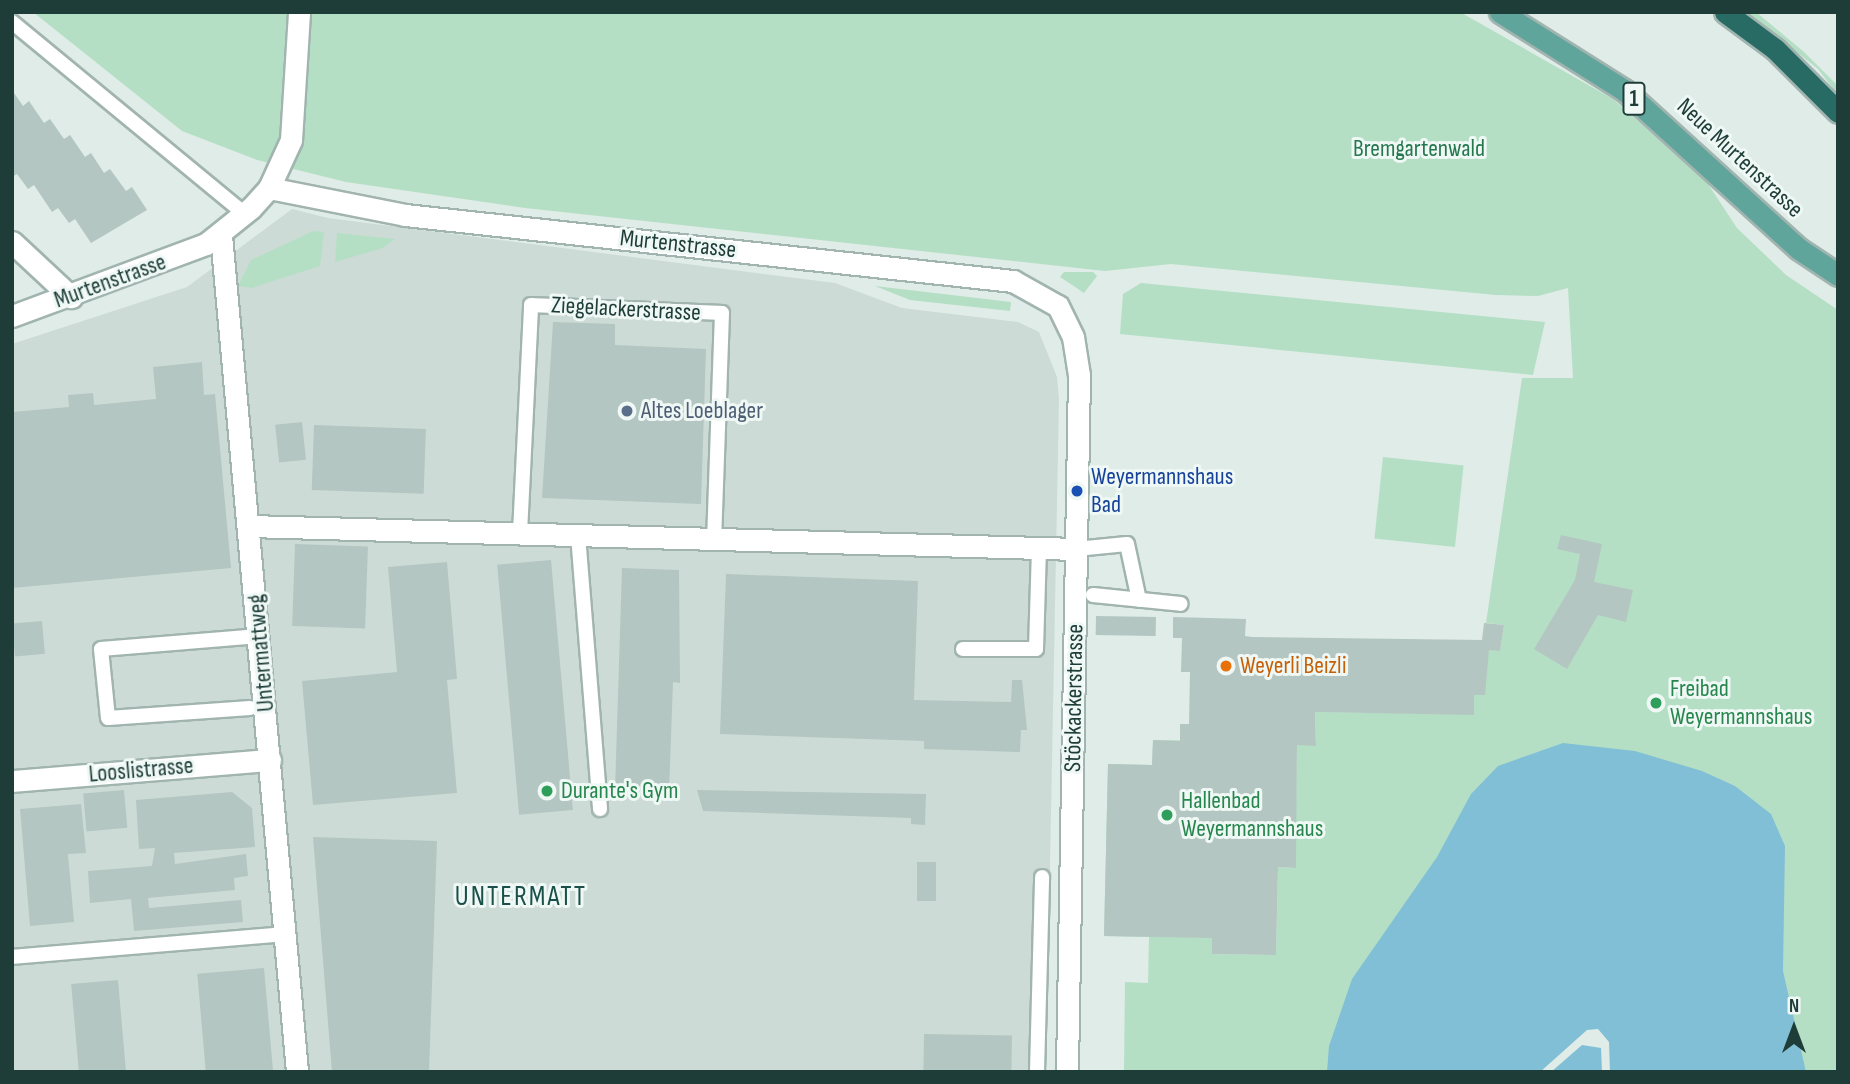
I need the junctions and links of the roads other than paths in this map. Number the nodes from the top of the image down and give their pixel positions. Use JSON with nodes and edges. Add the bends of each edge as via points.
{"nodes":[{"id":1,"x":299,"y":12,"type":"edge"},
{"id":2,"x":1500,"y":12,"type":"edge"},
{"id":3,"x":1725,"y":12,"type":"edge"},
{"id":4,"x":12,"y":22,"type":"edge"},
{"id":5,"x":1838,"y":112,"type":"edge"},
{"id":6,"x":269,"y":188,"type":"junction"},
{"id":7,"x":245,"y":214,"type":"junction"},
{"id":8,"x":221,"y":235,"type":"junction"},
{"id":9,"x":12,"y":242,"type":"edge"},
{"id":10,"x":1838,"y":275,"type":"edge"},
{"id":11,"x":71,"y":297,"type":"junction"},
{"id":12,"x":12,"y":316,"type":"edge"},
{"id":13,"x":1069,"y":326,"type":"joint"},
{"id":14,"x":249,"y":526,"type":"junction"},
{"id":15,"x":520,"y":533,"type":"junction"},
{"id":16,"x":578,"y":536,"type":"junction"},
{"id":17,"x":714,"y":540,"type":"junction"},
{"id":18,"x":1039,"y":548,"type":"junction"},
{"id":19,"x":1076,"y":549,"type":"junction"},
{"id":20,"x":1093,"y":596,"type":"dead end"},
{"id":21,"x":1139,"y":600,"type":"junction"},
{"id":22,"x":1181,"y":604,"type":"dead end"},
{"id":23,"x":259,"y":636,"type":"junction"},
{"id":24,"x":963,"y":649,"type":"dead end"},
{"id":25,"x":250,"y":708,"type":"dead end"},
{"id":26,"x":270,"y":760,"type":"junction"},
{"id":27,"x":12,"y":781,"type":"edge"},
{"id":28,"x":600,"y":809,"type":"dead end"},
{"id":29,"x":1070,"y":883,"type":"junction"},
{"id":30,"x":285,"y":934,"type":"junction"},
{"id":31,"x":12,"y":957,"type":"edge"},
{"id":32,"x":297,"y":1072,"type":"edge"},
{"id":33,"x":1037,"y":1072,"type":"edge"},
{"id":34,"x":1067,"y":1072,"type":"edge"}],
"edges":[{"from":1,"to":6,"type":"street","name":"Murtenstrasse","via":[[292,140]]},
{"from":2,"to":10,"type":"main road","name":"Neue Murtenstrasse","number":"1","via":[[1624,90],[1799,249]]},
{"from":3,"to":5,"type":"highway","via":[[1775,49]]},
{"from":4,"to":7,"type":"lane"},
{"from":6,"to":7,"type":"street","name":"Murtenstrasse"},
{"from":6,"to":13,"type":"street","name":"Murtenstrasse","via":[[405,215],[1013,281],[1051,298]]},
{"from":7,"to":8,"type":"street","name":"Murtenstrasse"},
{"from":8,"to":11,"type":"street","name":"Murtenstrasse"},
{"from":8,"to":14,"type":"street","name":"Untermattweg"},
{"from":9,"to":11,"type":"street"},
{"from":11,"to":12,"type":"street","name":"Murtenstrasse"},
{"from":13,"to":19,"type":"street","name":"Stöckackerstrasse","via":[[1079,375]]},
{"from":14,"to":15,"type":"street"},
{"from":14,"to":23,"type":"street","name":"Untermattweg"},
{"from":15,"to":16,"type":"street"},
{"from":15,"to":17,"type":"lane","name":"Ziegelackerstrasse","via":[[531,304],[722,313]]},
{"from":16,"to":17,"type":"street"},
{"from":16,"to":28,"type":"lane"},
{"from":17,"to":18,"type":"street"},
{"from":18,"to":19,"type":"street"},
{"from":18,"to":24,"type":"lane","via":[[1036,649]]},
{"from":19,"to":21,"type":"lane","via":[[1127,544]]},
{"from":19,"to":29,"type":"street","name":"Stöckackerstrasse"},
{"from":20,"to":21,"type":"lane"},
{"from":21,"to":22,"type":"lane"},
{"from":23,"to":25,"type":"lane","via":[[101,649],[107,718]]},
{"from":23,"to":26,"type":"street","name":"Untermattweg"},
{"from":26,"to":27,"type":"street","name":"Looslistrasse"},
{"from":26,"to":30,"type":"street","name":"Untermattweg"},
{"from":29,"to":33,"type":"lane","via":[[1042,880]]},
{"from":29,"to":34,"type":"street","name":"Stöckackerstrasse"},
{"from":30,"to":31,"type":"lane"},
{"from":30,"to":32,"type":"street","name":"Untermattweg"}]}
